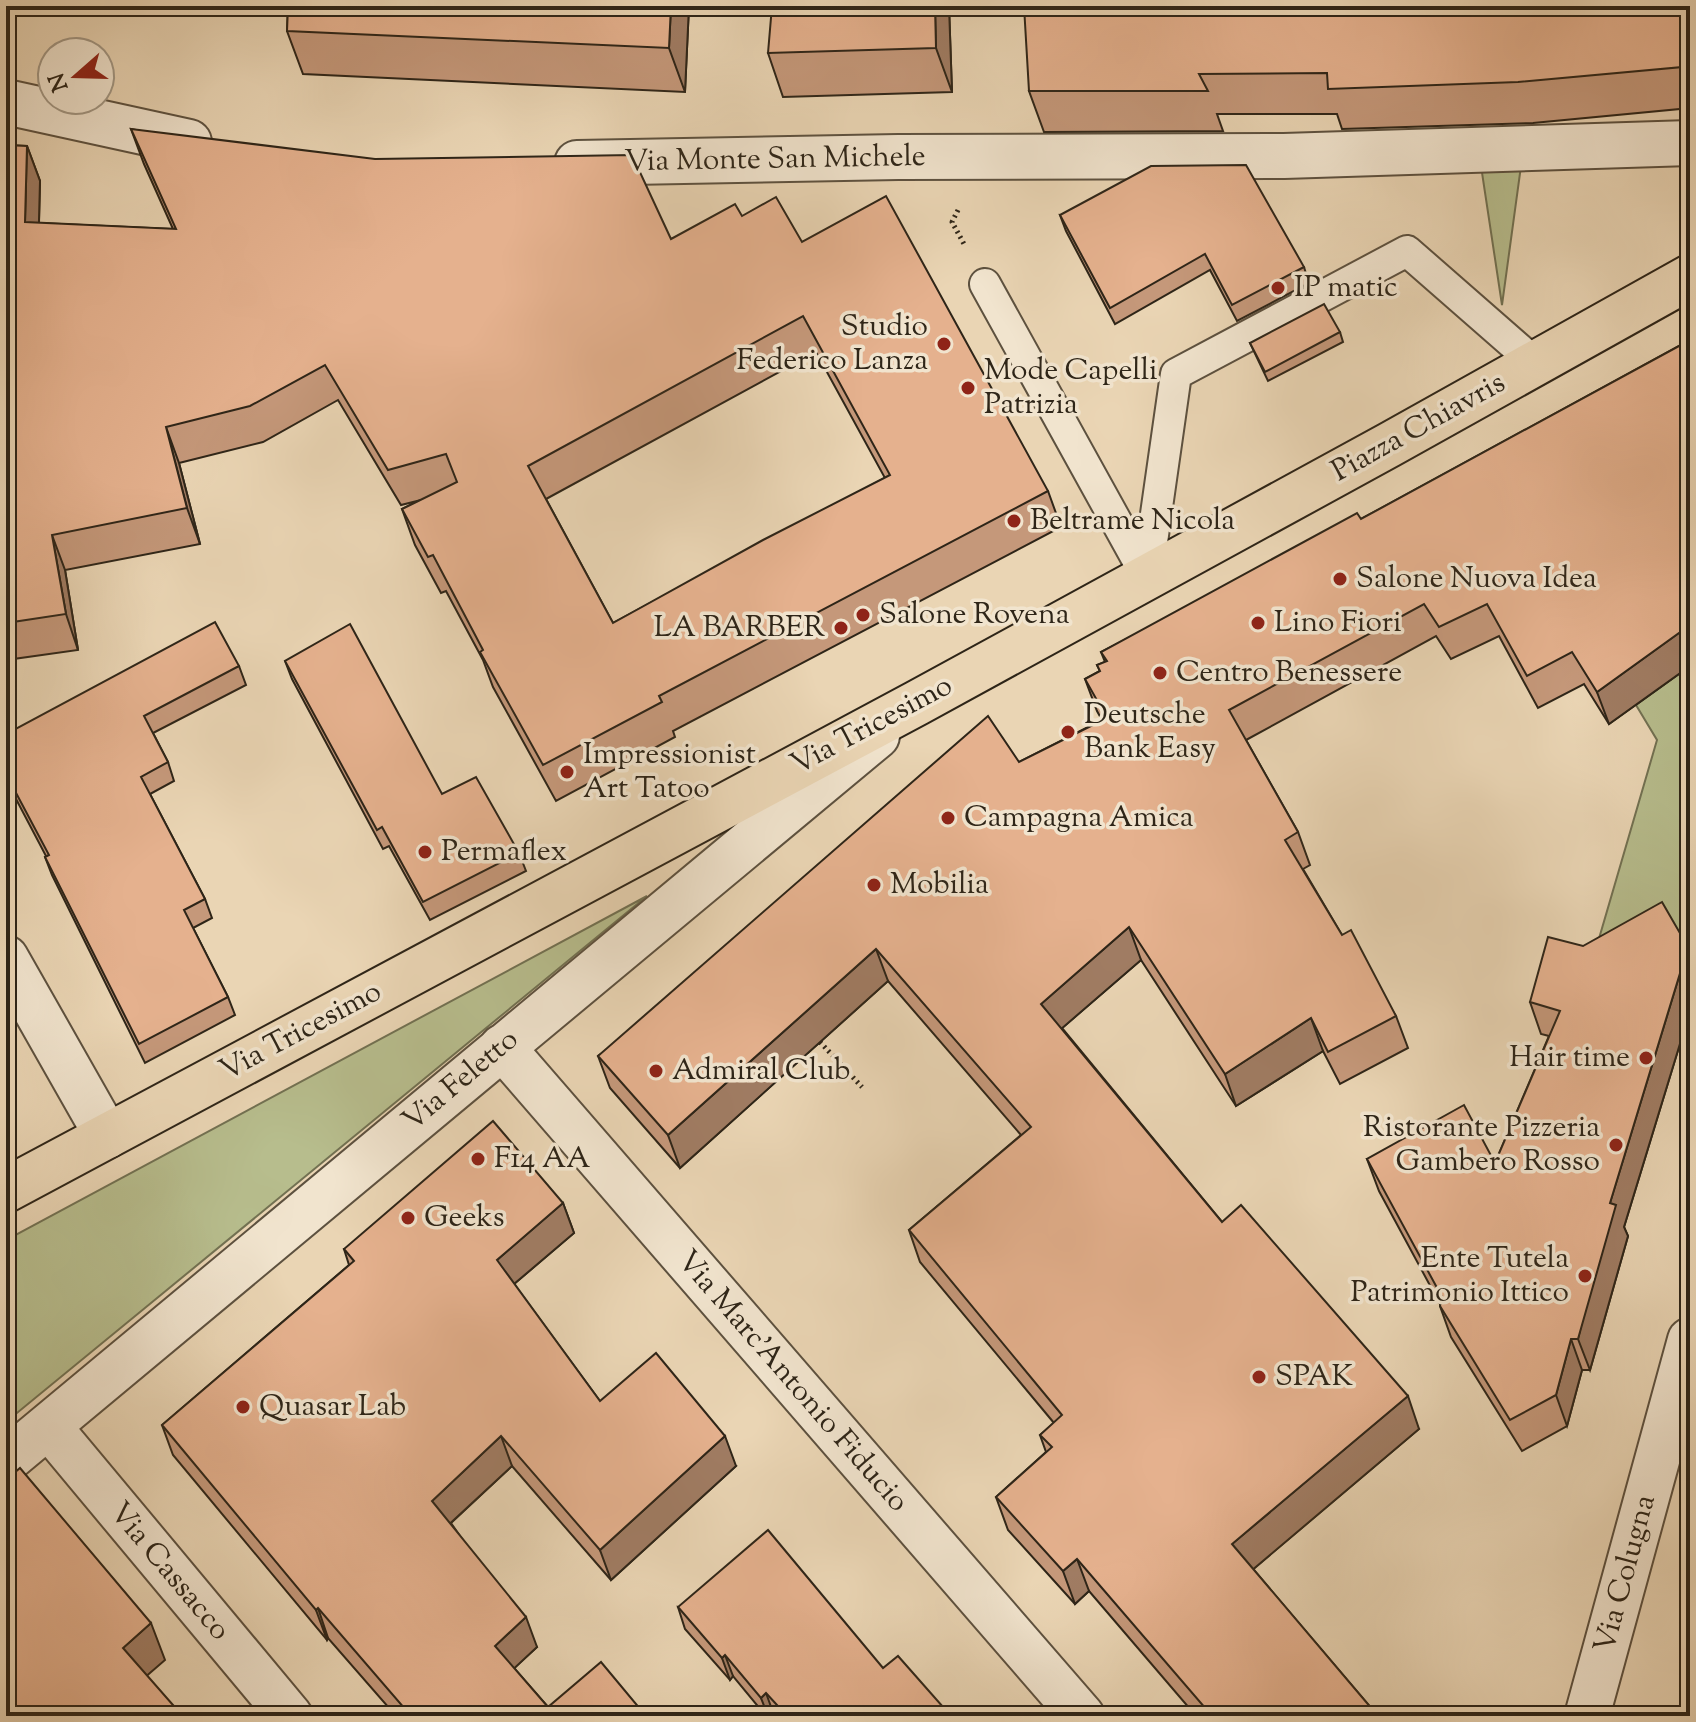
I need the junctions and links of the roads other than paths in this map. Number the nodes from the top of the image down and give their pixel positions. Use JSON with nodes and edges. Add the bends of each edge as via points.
{"nodes":[{"id":1,"x":6,"y":102,"type":"edge"},
{"id":2,"x":1690,"y":143,"type":"edge"},
{"id":3,"x":227,"y":149,"type":"edge"},
{"id":4,"x":539,"y":164,"type":"edge"},
{"id":5,"x":1690,"y":277,"type":"edge"},
{"id":6,"x":985,"y":284,"type":"dead end"},
{"id":7,"x":1535,"y":363,"type":"junction"},
{"id":8,"x":1147,"y":577,"type":"junction"},
{"id":9,"x":917,"y":703,"type":"junction"},
{"id":10,"x":6,"y":958,"type":"edge"},
{"id":11,"x":502,"y":1047,"type":"junction"},
{"id":12,"x":107,"y":1136,"type":"junction"},
{"id":13,"x":6,"y":1190,"type":"edge"},
{"id":14,"x":1690,"y":1340,"type":"edge"},
{"id":15,"x":49,"y":1427,"type":"junction"},
{"id":16,"x":6,"y":1461,"type":"edge"},
{"id":17,"x":290,"y":1716,"type":"edge"},
{"id":18,"x":1082,"y":1716,"type":"edge"},
{"id":19,"x":1587,"y":1716,"type":"edge"}],
"edges":[{"from":1,"to":3,"type":"street"},
{"from":2,"to":4,"type":"street","name":"Via Monte San Michele","via":[[1284,156]]},
{"from":5,"to":7,"type":"main road","name":"Piazza Chiavris"},
{"from":6,"to":8,"type":"lane"},
{"from":7,"to":8,"type":"main road","name":"Piazza Chiavris"},
{"from":7,"to":8,"type":"lane","via":[[1407,251],[1176,374]]},
{"from":8,"to":9,"type":"main road","name":"Via Tricesimo"},
{"from":9,"to":11,"type":"street","name":"Via Feletto"},
{"from":9,"to":12,"type":"main road","name":"Via Tricesimo"},
{"from":10,"to":12,"type":"street"},
{"from":11,"to":15,"type":"street","name":"Via Feletto"},
{"from":11,"to":18,"type":"street","name":"Via Marc'Antonio Fiducio"},
{"from":12,"to":13,"type":"main road","name":"Via Tricesimo"},
{"from":14,"to":19,"type":"street","name":"Via Colugna"},
{"from":15,"to":16,"type":"street","name":"Via Feletto"},
{"from":15,"to":17,"type":"street","name":"Via Cassacco"}]}
